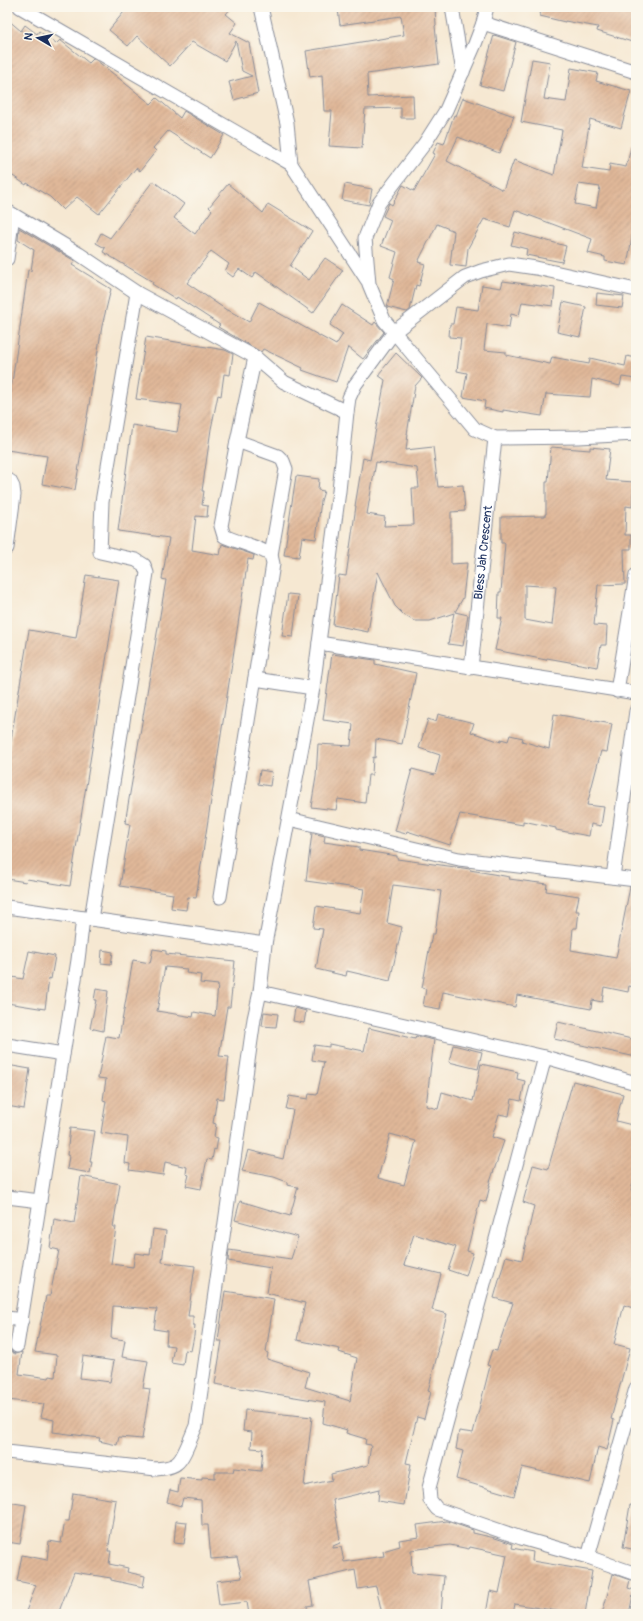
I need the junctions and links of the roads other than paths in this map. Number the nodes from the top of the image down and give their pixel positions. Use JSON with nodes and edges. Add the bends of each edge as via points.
{"nodes":[{"id":1,"x":20,"y":7,"type":"edge"},
{"id":2,"x":260,"y":7,"type":"edge"},
{"id":3,"x":452,"y":7,"type":"edge"},
{"id":4,"x":487,"y":7,"type":"edge"},
{"id":5,"x":483,"y":23,"type":"junction"},
{"id":6,"x":463,"y":72,"type":"junction"},
{"id":7,"x":636,"y":72,"type":"edge"},
{"id":8,"x":291,"y":164,"type":"junction"},
{"id":9,"x":10,"y":213,"type":"edge"},
{"id":10,"x":7,"y":259,"type":"edge"},
{"id":11,"x":369,"y":284,"type":"junction"},
{"id":12,"x":636,"y":290,"type":"edge"},
{"id":13,"x":137,"y":293,"type":"junction"},
{"id":14,"x":394,"y":332,"type":"junction"},
{"id":15,"x":255,"y":358,"type":"junction"},
{"id":16,"x":347,"y":412,"type":"junction"},
{"id":17,"x":636,"y":434,"type":"edge"},
{"id":18,"x":496,"y":438,"type":"junction"},
{"id":19,"x":237,"y":440,"type":"junction"},
{"id":20,"x":7,"y":480,"type":"edge"},
{"id":21,"x":7,"y":548,"type":"edge"},
{"id":22,"x":271,"y":555,"type":"junction"},
{"id":23,"x":636,"y":575,"type":"edge"},
{"id":24,"x":319,"y":644,"type":"junction"},
{"id":25,"x":470,"y":668,"type":"junction"},
{"id":26,"x":255,"y":679,"type":"junction"},
{"id":27,"x":313,"y":688,"type":"junction"},
{"id":28,"x":617,"y":691,"type":"junction"},
{"id":29,"x":636,"y":693,"type":"edge"},
{"id":30,"x":636,"y":711,"type":"edge"},
{"id":31,"x":289,"y":819,"type":"junction"},
{"id":32,"x":613,"y":877,"type":"junction"},
{"id":33,"x":636,"y":880,"type":"edge"},
{"id":34,"x":220,"y":897,"type":"dead end"},
{"id":35,"x":7,"y":907,"type":"edge"},
{"id":36,"x":87,"y":919,"type":"junction"},
{"id":37,"x":265,"y":944,"type":"junction"},
{"id":38,"x":260,"y":992,"type":"junction"},
{"id":39,"x":7,"y":1045,"type":"edge"},
{"id":40,"x":63,"y":1054,"type":"junction"},
{"id":41,"x":544,"y":1057,"type":"junction"},
{"id":42,"x":636,"y":1083,"type":"edge"},
{"id":43,"x":7,"y":1197,"type":"edge"},
{"id":44,"x":40,"y":1201,"type":"junction"},
{"id":45,"x":7,"y":1318,"type":"edge"},
{"id":46,"x":22,"y":1320,"type":"junction"},
{"id":47,"x":17,"y":1346,"type":"dead end"},
{"id":48,"x":635,"y":1393,"type":"edge"},
{"id":49,"x":7,"y":1452,"type":"edge"},
{"id":50,"x":588,"y":1556,"type":"junction"},
{"id":51,"x":636,"y":1574,"type":"edge"}],
"edges":[{"from":1,"to":8,"type":"street"},
{"from":2,"to":8,"type":"street","via":[[287,123]]},
{"from":3,"to":6,"type":"street"},
{"from":4,"to":5,"type":"street"},
{"from":5,"to":6,"type":"street"},
{"from":5,"to":7,"type":"street"},
{"from":6,"to":11,"type":"street","via":[[446,110],[425,143],[379,203],[365,238]]},
{"from":8,"to":11,"type":"street"},
{"from":9,"to":10,"type":"street"},
{"from":9,"to":13,"type":"street","via":[[79,254]]},
{"from":11,"to":14,"type":"street","via":[[384,320]]},
{"from":12,"to":14,"type":"street","via":[[509,264],[464,277]]},
{"from":13,"to":15,"type":"street"},
{"from":13,"to":36,"type":"street","via":[[102,502],[100,552],[136,560],[144,564],[147,573]]},
{"from":14,"to":16,"type":"street","via":[[355,385],[349,398]]},
{"from":14,"to":18,"type":"street","via":[[475,429]]},
{"from":15,"to":16,"type":"street","via":[[284,382]]},
{"from":15,"to":19,"type":"street"},
{"from":16,"to":24,"type":"street"},
{"from":17,"to":18,"type":"street"},
{"from":18,"to":25,"type":"street","name":"Bless Jah Crescent"},
{"from":19,"to":22,"type":"street","via":[[278,456],[286,469]]},
{"from":19,"to":22,"type":"street","via":[[221,526],[224,536],[262,549]]},
{"from":20,"to":21,"type":"street","via":[[13,487],[14,495]]},
{"from":22,"to":26,"type":"street","via":[[273,564]]},
{"from":23,"to":28,"type":"street"},
{"from":24,"to":25,"type":"street"},
{"from":24,"to":27,"type":"street"},
{"from":25,"to":28,"type":"street"},
{"from":26,"to":27,"type":"street"},
{"from":26,"to":34,"type":"street"},
{"from":27,"to":31,"type":"street"},
{"from":28,"to":29,"type":"street"},
{"from":30,"to":32,"type":"street"},
{"from":31,"to":32,"type":"street","via":[[459,859]]},
{"from":31,"to":37,"type":"street"},
{"from":32,"to":33,"type":"street"},
{"from":35,"to":36,"type":"street"},
{"from":36,"to":37,"type":"street"},
{"from":36,"to":40,"type":"street"},
{"from":37,"to":38,"type":"street"},
{"from":38,"to":41,"type":"street"},
{"from":38,"to":49,"type":"street","via":[[254,1018],[196,1426],[184,1453],[178,1463],[156,1469]]},
{"from":39,"to":40,"type":"street"},
{"from":40,"to":44,"type":"street"},
{"from":41,"to":42,"type":"street"},
{"from":41,"to":50,"type":"street","via":[[429,1488],[430,1500],[437,1509],[456,1516],[521,1538]]},
{"from":43,"to":44,"type":"street"},
{"from":44,"to":46,"type":"street"},
{"from":45,"to":46,"type":"street"},
{"from":46,"to":47,"type":"street"},
{"from":48,"to":50,"type":"street"},
{"from":50,"to":51,"type":"street"}]}
